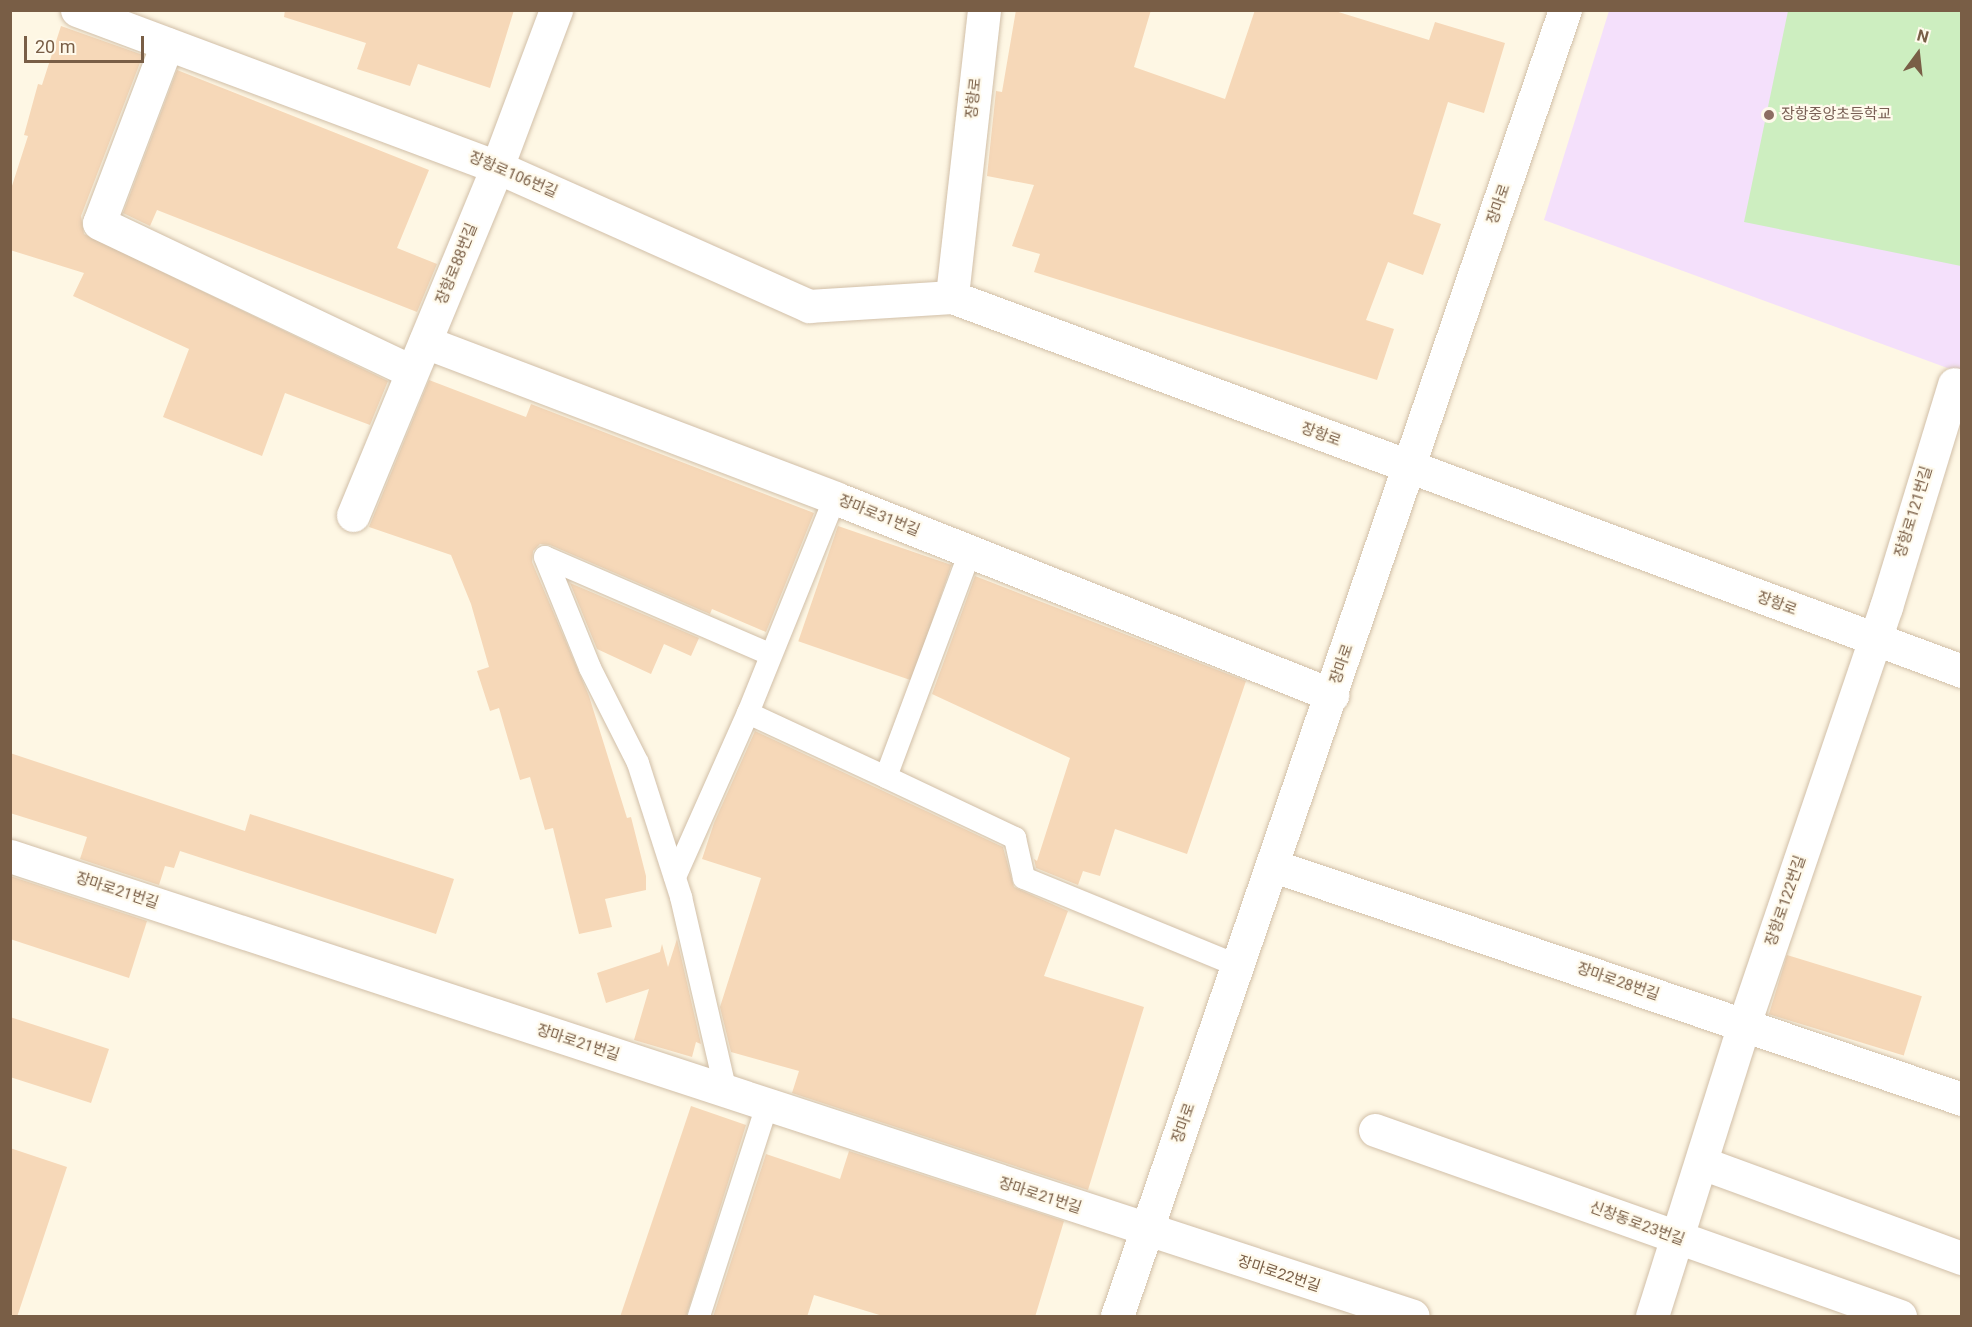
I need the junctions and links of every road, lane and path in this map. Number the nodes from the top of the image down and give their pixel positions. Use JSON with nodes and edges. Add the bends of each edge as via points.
{"nodes":[{"id":1,"x":77,"y":10,"type":"edge"},
{"id":2,"x":555,"y":10,"type":"edge"},
{"id":3,"x":984,"y":10,"type":"edge"},
{"id":4,"x":1565,"y":10,"type":"edge"},
{"id":5,"x":167,"y":45,"type":"junction"},
{"id":6,"x":497,"y":167,"type":"junction"},
{"id":7,"x":952,"y":297,"type":"junction"},
{"id":8,"x":425,"y":342,"type":"junction"},
{"id":9,"x":411,"y":371,"type":"junction"},
{"id":10,"x":1954,"y":384,"type":"dead end"},
{"id":11,"x":1409,"y":467,"type":"junction"},
{"id":12,"x":835,"y":498,"type":"junction"},
{"id":13,"x":353,"y":515,"type":"dead end"},
{"id":14,"x":970,"y":552,"type":"junction"},
{"id":15,"x":1874,"y":640,"type":"junction"},
{"id":16,"x":771,"y":655,"type":"junction"},
{"id":17,"x":1962,"y":671,"type":"edge"},
{"id":18,"x":1332,"y":695,"type":"junction"},
{"id":19,"x":748,"y":713,"type":"junction"},
{"id":20,"x":886,"y":777,"type":"junction"},
{"id":21,"x":10,"y":856,"type":"edge"},
{"id":22,"x":1274,"y":866,"type":"junction"},
{"id":23,"x":675,"y":877,"type":"junction"},
{"id":24,"x":1239,"y":966,"type":"junction"},
{"id":25,"x":1744,"y":1024,"type":"junction"},
{"id":26,"x":726,"y":1092,"type":"junction"},
{"id":27,"x":1962,"y":1099,"type":"edge"},
{"id":28,"x":767,"y":1106,"type":"junction"},
{"id":29,"x":1375,"y":1130,"type":"dead end"},
{"id":30,"x":1702,"y":1163,"type":"junction"},
{"id":31,"x":1146,"y":1231,"type":"junction"},
{"id":32,"x":1679,"y":1239,"type":"junction"},
{"id":33,"x":1962,"y":1258,"type":"edge"},
{"id":34,"x":699,"y":1317,"type":"edge"},
{"id":35,"x":1117,"y":1317,"type":"edge"},
{"id":36,"x":1413,"y":1317,"type":"edge"},
{"id":37,"x":1652,"y":1317,"type":"edge"},
{"id":38,"x":1900,"y":1317,"type":"edge"}],
"edges":[{"from":1,"to":5,"type":"street","name":"장항로106번길"},
{"from":2,"to":6,"type":"street","name":"장항로88번길"},
{"from":3,"to":7,"type":"street","name":"장항로"},
{"from":4,"to":11,"type":"street","name":"장마로"},
{"from":5,"to":6,"type":"street","name":"장항로106번길"},
{"from":5,"to":9,"type":"street","via":[[99,223]]},
{"from":6,"to":7,"type":"street","name":"장항로106번길","via":[[808,306]]},
{"from":6,"to":8,"type":"street","name":"장항로88번길"},
{"from":7,"to":11,"type":"street","name":"장항로"},
{"from":8,"to":9,"type":"street","name":"장항로88번길"},
{"from":8,"to":12,"type":"street","name":"장마로31번길"},
{"from":9,"to":13,"type":"street","name":"장항로88번길"},
{"from":10,"to":15,"type":"street","name":"장항로121번길"},
{"from":11,"to":15,"type":"street","name":"장항로"},
{"from":11,"to":18,"type":"street","name":"장마로"},
{"from":12,"to":14,"type":"street","name":"장마로31번길"},
{"from":12,"to":16,"type":"lane"},
{"from":14,"to":18,"type":"street","name":"장마로31번길"},
{"from":14,"to":20,"type":"lane"},
{"from":15,"to":17,"type":"street","name":"장항로"},
{"from":15,"to":25,"type":"street","name":"장항로122번길"},
{"from":16,"to":19,"type":"lane"},
{"from":16,"to":23,"type":"lane","via":[[545,557],[590,668],[638,763]]},
{"from":18,"to":22,"type":"street","name":"장마로"},
{"from":19,"to":20,"type":"lane"},
{"from":19,"to":23,"type":"lane"},
{"from":20,"to":24,"type":"lane","via":[[1014,838],[1024,878]]},
{"from":21,"to":26,"type":"street","name":"장마로21번길"},
{"from":22,"to":24,"type":"street","name":"장마로"},
{"from":22,"to":25,"type":"street","name":"장마로28번길"},
{"from":23,"to":26,"type":"lane"},
{"from":24,"to":31,"type":"street","name":"장마로"},
{"from":25,"to":27,"type":"street","name":"장마로28번길"},
{"from":25,"to":30,"type":"street","name":"장항로122번길"},
{"from":26,"to":28,"type":"street","name":"장마로21번길"},
{"from":28,"to":31,"type":"street","name":"장마로21번길"},
{"from":28,"to":34,"type":"lane"},
{"from":29,"to":32,"type":"street","name":"신창동로23번길"},
{"from":30,"to":32,"type":"street","name":"장항로122번길"},
{"from":30,"to":33,"type":"street"},
{"from":31,"to":35,"type":"street","name":"장마로"},
{"from":31,"to":36,"type":"street","name":"장마로22번길"},
{"from":32,"to":37,"type":"street","name":"장항로122번길"},
{"from":32,"to":38,"type":"street","name":"신창동로23번길"}]}
